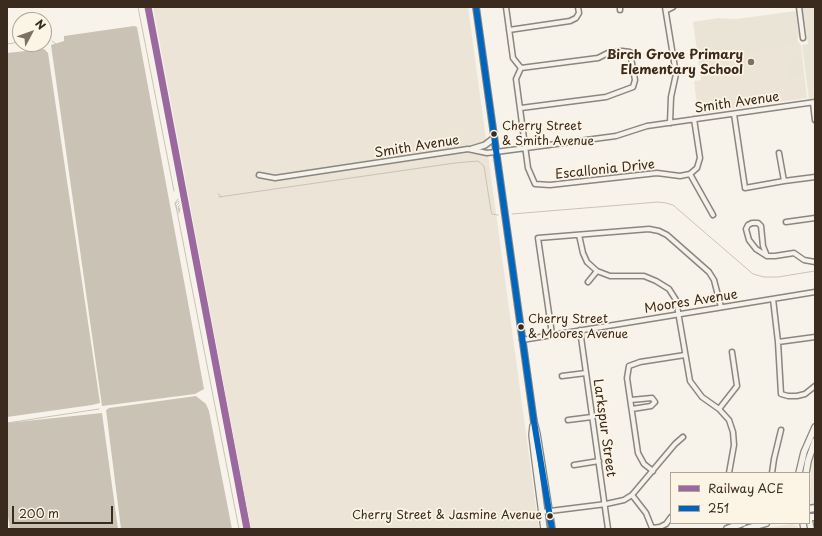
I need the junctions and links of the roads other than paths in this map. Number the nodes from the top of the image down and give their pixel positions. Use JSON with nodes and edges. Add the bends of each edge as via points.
{"nodes":[{"id":1,"x":476,"y":7,"type":"edge"},
{"id":2,"x":506,"y":7,"type":"edge"},
{"id":3,"x":578,"y":7,"type":"edge"},
{"id":4,"x":673,"y":7,"type":"edge"},
{"id":5,"x":799,"y":7,"type":"edge"},
{"id":6,"x":666,"y":9,"type":"edge"},
{"id":7,"x":510,"y":30,"type":"junction"},
{"id":8,"x":803,"y":38,"type":"dead end"},
{"id":9,"x":522,"y":68,"type":"junction"},
{"id":10,"x":814,"y":102,"type":"edge"},
{"id":11,"x":521,"y":108,"type":"junction"},
{"id":12,"x":734,"y":114,"type":"junction"},
{"id":13,"x":694,"y":119,"type":"junction"},
{"id":14,"x":815,"y":120,"type":"edge"},
{"id":15,"x":670,"y":122,"type":"junction"},
{"id":16,"x":494,"y":138,"type":"junction"},
{"id":17,"x":526,"y":148,"type":"junction"},
{"id":18,"x":472,"y":149,"type":"junction"},
{"id":19,"x":496,"y":152,"type":"junction"},
{"id":20,"x":779,"y":153,"type":"dead end"},
{"id":21,"x":690,"y":174,"type":"junction"},
{"id":22,"x":259,"y":175,"type":"dead end"},
{"id":23,"x":815,"y":177,"type":"edge"},
{"id":24,"x":784,"y":181,"type":"junction"},
{"id":25,"x":713,"y":215,"type":"dead end"},
{"id":26,"x":815,"y":218,"type":"edge"},
{"id":27,"x":786,"y":222,"type":"dead end"},
{"id":28,"x":579,"y":235,"type":"junction"},
{"id":29,"x":767,"y":256,"type":"junction"},
{"id":30,"x":815,"y":262,"type":"edge"},
{"id":31,"x":597,"y":271,"type":"junction"},
{"id":32,"x":588,"y":282,"type":"dead end"},
{"id":33,"x":815,"y":292,"type":"edge"},
{"id":34,"x":773,"y":300,"type":"junction"},
{"id":35,"x":721,"y":307,"type":"junction"},
{"id":36,"x":679,"y":314,"type":"junction"},
{"id":37,"x":580,"y":330,"type":"junction"},
{"id":38,"x":552,"y":334,"type":"junction"},
{"id":39,"x":815,"y":337,"type":"edge"},
{"id":40,"x":522,"y":340,"type":"junction"},
{"id":41,"x":778,"y":342,"type":"junction"},
{"id":42,"x":732,"y":352,"type":"dead end"},
{"id":43,"x":686,"y":355,"type":"junction"},
{"id":44,"x":586,"y":373,"type":"junction"},
{"id":45,"x":562,"y":376,"type":"dead end"},
{"id":46,"x":815,"y":386,"type":"edge"},
{"id":47,"x":631,"y":400,"type":"junction"},
{"id":48,"x":632,"y":409,"type":"junction"},
{"id":49,"x":719,"y":409,"type":"junction"},
{"id":50,"x":592,"y":417,"type":"junction"},
{"id":51,"x":568,"y":420,"type":"dead end"},
{"id":52,"x":534,"y":422,"type":"junction"},
{"id":53,"x":815,"y":427,"type":"edge"},
{"id":54,"x":781,"y":430,"type":"dead end"},
{"id":55,"x":682,"y":437,"type":"dead end"},
{"id":56,"x":815,"y":442,"type":"edge"},
{"id":57,"x":599,"y":461,"type":"junction"},
{"id":58,"x":574,"y":465,"type":"dead end"},
{"id":59,"x":653,"y":471,"type":"junction"},
{"id":60,"x":729,"y":472,"type":"edge"},
{"id":61,"x":772,"y":472,"type":"edge"},
{"id":62,"x":799,"y":472,"type":"edge"},
{"id":63,"x":806,"y":472,"type":"edge"},
{"id":64,"x":632,"y":495,"type":"junction"},
{"id":65,"x":606,"y":504,"type":"junction"},
{"id":66,"x":549,"y":511,"type":"junction"},
{"id":67,"x":542,"y":512,"type":"junction"},
{"id":68,"x":670,"y":518,"type":"edge"},
{"id":69,"x":763,"y":524,"type":"edge"},
{"id":70,"x":735,"y":526,"type":"edge"},
{"id":71,"x":544,"y":529,"type":"edge"},
{"id":72,"x":552,"y":529,"type":"edge"},
{"id":73,"x":608,"y":529,"type":"edge"},
{"id":74,"x":727,"y":529,"type":"edge"},
{"id":75,"x":746,"y":529,"type":"edge"}],
"edges":[{"from":1,"to":16,"type":"street"},
{"from":2,"to":7,"type":"street"},
{"from":3,"to":7,"type":"street","via":[[579,13],[570,21]]},
{"from":4,"to":6,"type":"street"},
{"from":5,"to":8,"type":"street"},
{"from":6,"to":15,"type":"street","via":[[676,74],[671,97]]},
{"from":7,"to":9,"type":"street","via":[[513,58]]},
{"from":9,"to":11,"type":"street","via":[[516,79]]},
{"from":9,"to":11,"type":"street","via":[[598,58],[610,52],[622,51],[630,52],[635,80],[633,87],[606,97]]},
{"from":10,"to":12,"type":"street","name":"Smith Avenue"},
{"from":10,"to":14,"type":"street"},
{"from":11,"to":17,"type":"street"},
{"from":12,"to":13,"type":"street","name":"Smith Avenue"},
{"from":12,"to":24,"type":"street","via":[[745,188]]},
{"from":13,"to":15,"type":"street","name":"Smith Avenue"},
{"from":13,"to":21,"type":"street","via":[[700,158],[697,168]]},
{"from":15,"to":17,"type":"street","name":"Smith Avenue","via":[[616,136]]},
{"from":16,"to":18,"type":"street","via":[[485,145]]},
{"from":16,"to":19,"type":"street"},
{"from":17,"to":19,"type":"street","name":"Smith Avenue"},
{"from":17,"to":21,"type":"street","name":"Escallonia Drive","via":[[528,168],[535,184],[550,185],[657,173],[680,176]]},
{"from":18,"to":19,"type":"street","name":"Smith Avenue","via":[[487,153]]},
{"from":18,"to":22,"type":"street","name":"Smith Avenue","via":[[275,178]]},
{"from":19,"to":40,"type":"street"},
{"from":20,"to":24,"type":"street"},
{"from":21,"to":25,"type":"street"},
{"from":23,"to":24,"type":"street"},
{"from":26,"to":27,"type":"street"},
{"from":28,"to":31,"type":"street","via":[[583,253]]},
{"from":28,"to":35,"type":"street","via":[[659,231],[709,272],[714,280]]},
{"from":28,"to":38,"type":"street","via":[[538,238]]},
{"from":29,"to":29,"type":"street","via":[[761,226],[752,222],[746,229],[749,240],[756,250]]},
{"from":29,"to":30,"type":"street","via":[[794,254],[804,260]]},
{"from":31,"to":32,"type":"street"},
{"from":31,"to":36,"type":"street","via":[[610,276],[644,276],[656,281],[669,289],[676,300]]},
{"from":33,"to":34,"type":"street","name":"Moores Avenue"},
{"from":34,"to":35,"type":"street","name":"Moores Avenue"},
{"from":34,"to":41,"type":"street"},
{"from":35,"to":36,"type":"street","name":"Moores Avenue"},
{"from":36,"to":37,"type":"street","name":"Moores Avenue"},
{"from":36,"to":43,"type":"street"},
{"from":37,"to":38,"type":"street","name":"Moores Avenue"},
{"from":37,"to":44,"type":"street","name":"Larkspur Street"},
{"from":38,"to":40,"type":"street","name":"Moores Avenue"},
{"from":39,"to":41,"type":"street"},
{"from":40,"to":52,"type":"street"},
{"from":41,"to":46,"type":"street","via":[[781,394],[797,396],[805,394]]},
{"from":42,"to":49,"type":"street","via":[[737,386]]},
{"from":43,"to":47,"type":"street","via":[[629,366],[627,378]]},
{"from":43,"to":49,"type":"street","via":[[690,381],[702,397]]},
{"from":44,"to":45,"type":"street"},
{"from":44,"to":50,"type":"street","name":"Larkspur Street"},
{"from":47,"to":48,"type":"street"},
{"from":47,"to":48,"type":"street","via":[[652,398],[655,402],[651,406]]},
{"from":48,"to":59,"type":"street","via":[[638,453],[644,464]]},
{"from":49,"to":60,"type":"street","via":[[729,420],[733,432],[734,445]]},
{"from":50,"to":51,"type":"street"},
{"from":50,"to":57,"type":"street","name":"Larkspur Street"},
{"from":52,"to":66,"type":"main road"},
{"from":52,"to":67,"type":"main road","via":[[533,440]]},
{"from":53,"to":62,"type":"main road","via":[[804,452]]},
{"from":54,"to":61,"type":"street"},
{"from":55,"to":59,"type":"street"},
{"from":56,"to":63,"type":"main road"},
{"from":57,"to":58,"type":"street"},
{"from":57,"to":65,"type":"street","name":"Larkspur Street"},
{"from":59,"to":64,"type":"street"},
{"from":64,"to":65,"type":"street","via":[[624,500]]},
{"from":64,"to":68,"type":"street","via":[[646,513],[652,528],[666,524]]},
{"from":65,"to":66,"type":"street"},
{"from":65,"to":73,"type":"street","name":"Larkspur Street"},
{"from":66,"to":67,"type":"street"},
{"from":66,"to":72,"type":"main road"},
{"from":67,"to":71,"type":"main road"},
{"from":69,"to":75,"type":"main road"},
{"from":70,"to":74,"type":"main road"}]}
